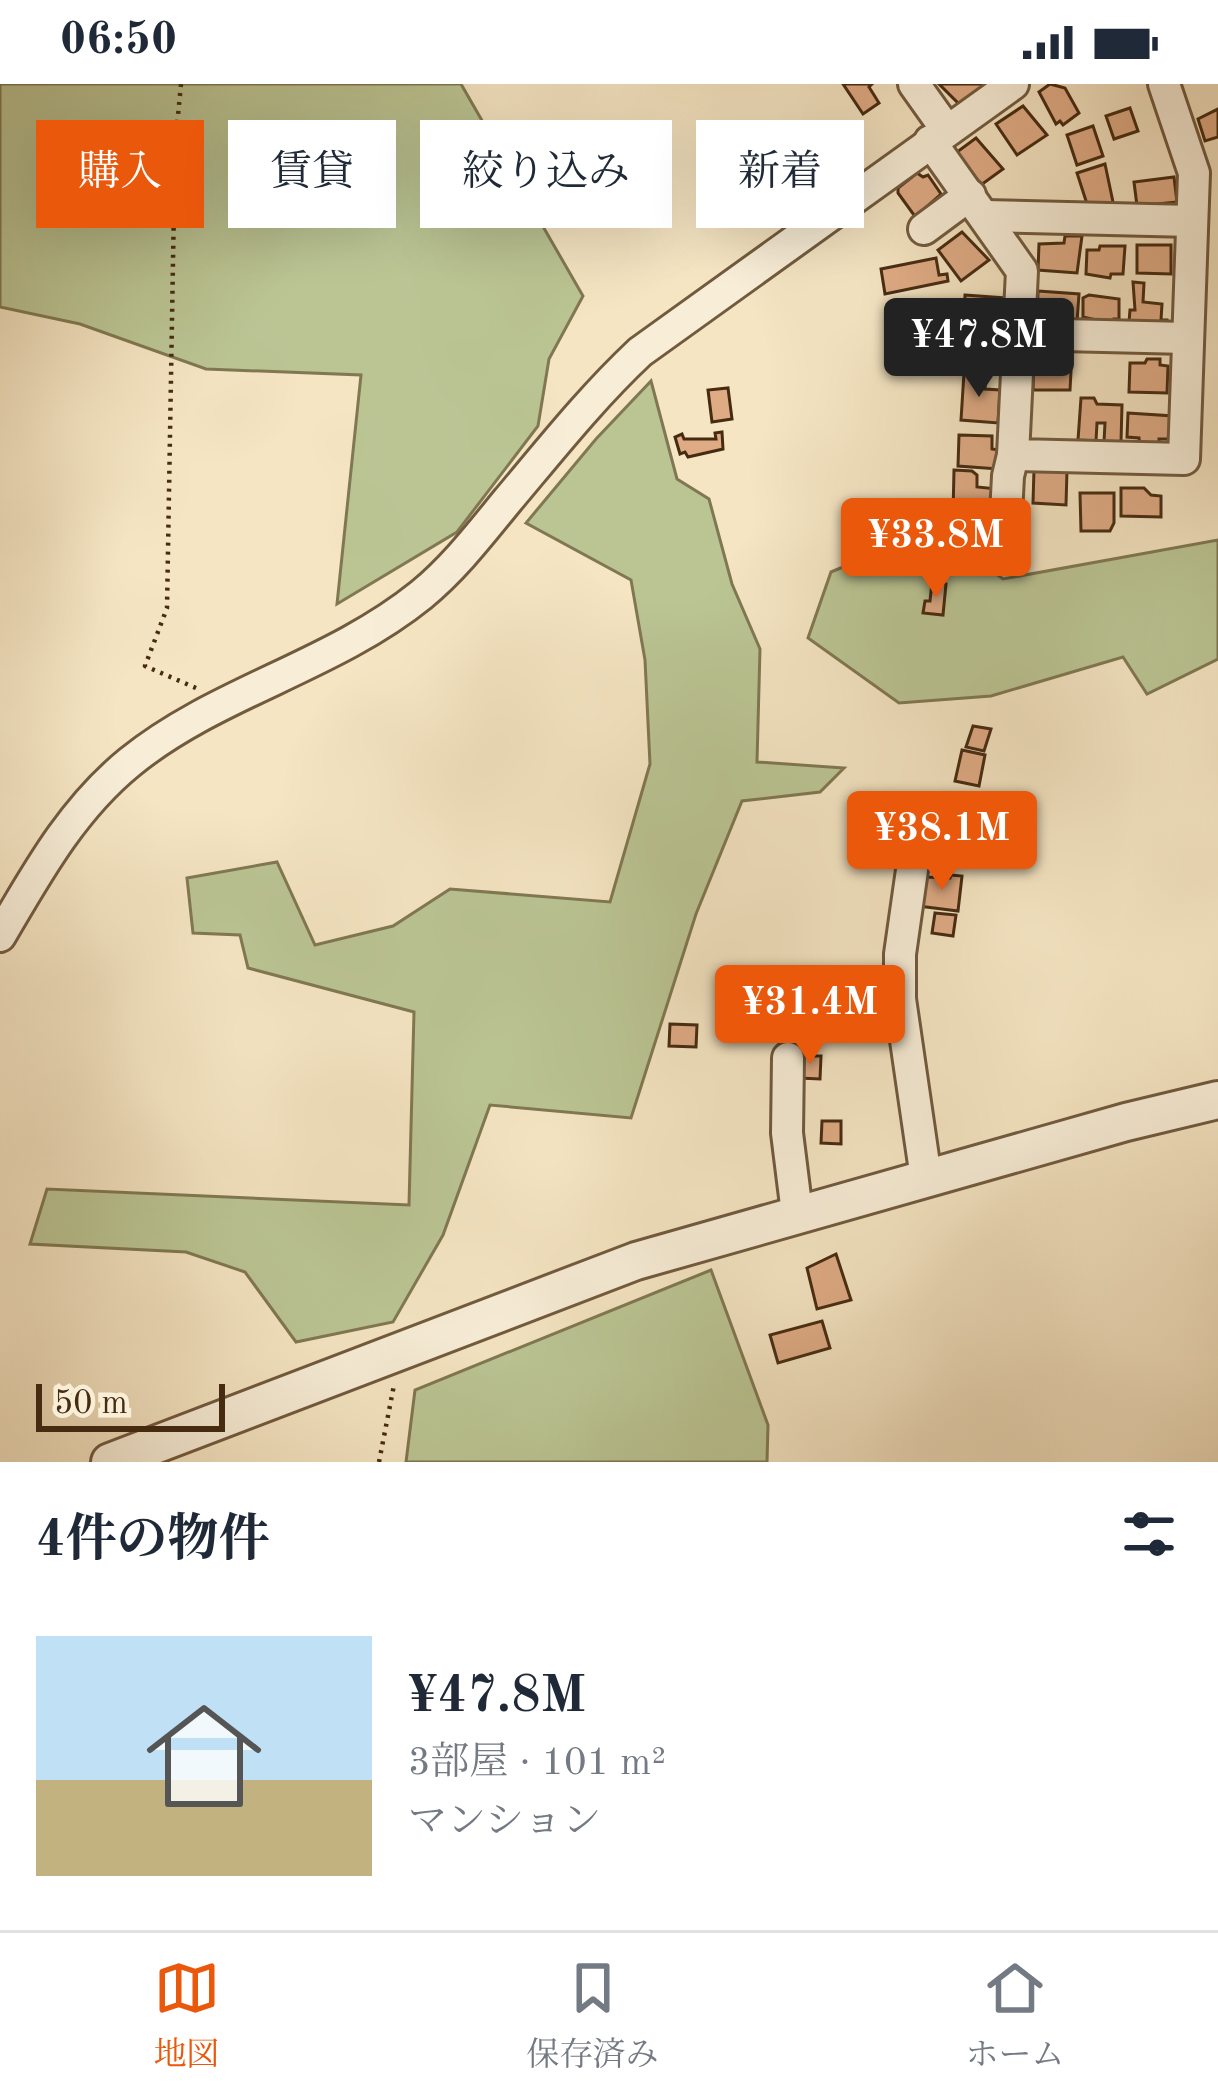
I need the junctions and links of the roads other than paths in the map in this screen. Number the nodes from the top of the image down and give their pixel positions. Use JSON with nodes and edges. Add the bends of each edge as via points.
{"nodes":[{"id":1,"x":914,"y":84,"type":"edge"},
{"id":2,"x":1013,"y":84,"type":"edge"},
{"id":3,"x":1164,"y":84,"type":"edge"},
{"id":4,"x":938,"y":135,"type":"junction"},
{"id":5,"x":977,"y":205,"type":"junction"},
{"id":6,"x":1192,"y":220,"type":"junction"},
{"id":7,"x":924,"y":229,"type":"dead end"},
{"id":8,"x":1020,"y":334,"type":"junction"},
{"id":9,"x":1187,"y":338,"type":"junction"},
{"id":10,"x":1013,"y":454,"type":"junction"},
{"id":11,"x":1004,"y":553,"type":"dead end"},
{"id":12,"x":918,"y":828,"type":"dead end"},
{"id":13,"x":0,"y":936,"type":"edge"},
{"id":14,"x":788,"y":1058,"type":"dead end"},
{"id":15,"x":1218,"y":1100,"type":"edge"},
{"id":16,"x":926,"y":1178,"type":"junction"},
{"id":17,"x":797,"y":1213,"type":"junction"},
{"id":18,"x":110,"y":1462,"type":"edge"}],
"edges":[{"from":1,"to":4,"type":"street"},
{"from":2,"to":4,"type":"street"},
{"from":3,"to":6,"type":"street","via":[[1194,173]]},
{"from":4,"to":5,"type":"street"},
{"from":4,"to":13,"type":"street","via":[[640,352],[425,592],[378,628],[144,753],[55,844]]},
{"from":5,"to":6,"type":"street"},
{"from":5,"to":7,"type":"street"},
{"from":5,"to":8,"type":"street","via":[[1022,272]]},
{"from":6,"to":9,"type":"street"},
{"from":8,"to":9,"type":"street"},
{"from":8,"to":10,"type":"street"},
{"from":9,"to":10,"type":"street","via":[[1184,459]]},
{"from":10,"to":11,"type":"street"},
{"from":12,"to":16,"type":"street","via":[[900,999]]},
{"from":14,"to":17,"type":"street"},
{"from":15,"to":16,"type":"street"},
{"from":16,"to":17,"type":"street"},
{"from":17,"to":18,"type":"street","via":[[636,1261]]}]}
